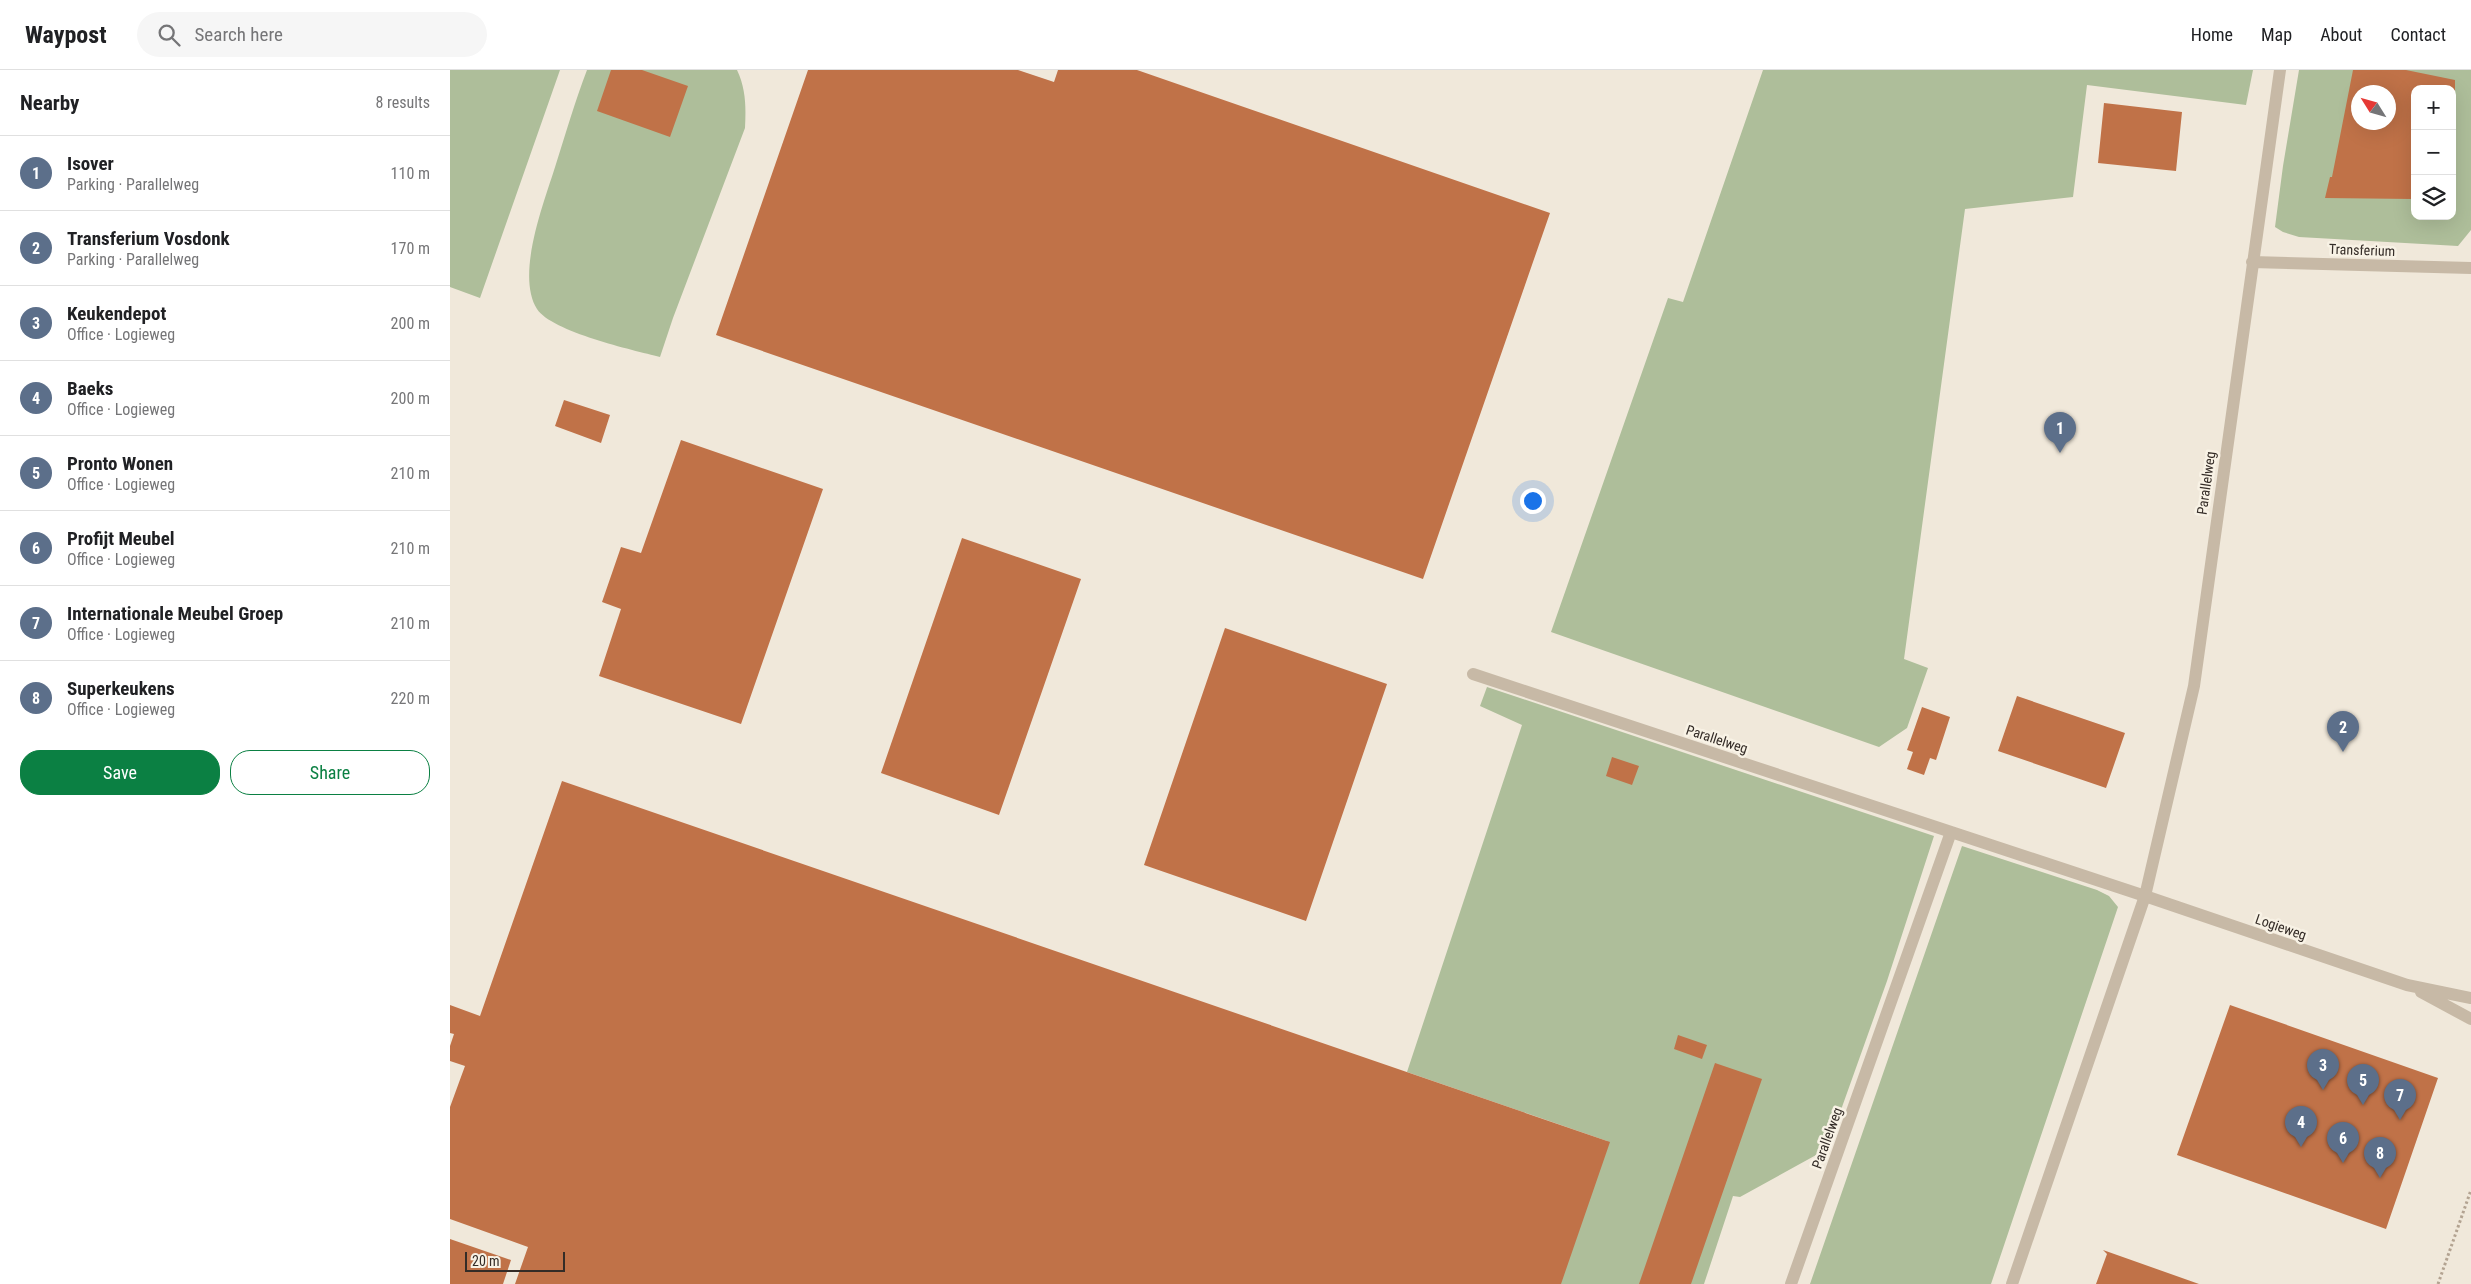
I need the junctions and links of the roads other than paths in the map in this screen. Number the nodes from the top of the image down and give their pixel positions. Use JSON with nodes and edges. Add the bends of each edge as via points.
{"nodes":[{"id":1,"x":2280,"y":70,"type":"edge"},
{"id":2,"x":2252,"y":262,"type":"junction"},
{"id":3,"x":2471,"y":268,"type":"edge"},
{"id":4,"x":1473,"y":674,"type":"dead end"},
{"id":5,"x":1951,"y":832,"type":"junction"},
{"id":6,"x":2145,"y":896,"type":"junction"},
{"id":7,"x":2407,"y":986,"type":"junction"},
{"id":8,"x":2471,"y":998,"type":"edge"},
{"id":9,"x":2471,"y":1019,"type":"edge"},
{"id":10,"x":1791,"y":1284,"type":"edge"},
{"id":11,"x":2012,"y":1284,"type":"edge"}],
"edges":[{"from":1,"to":2,"type":"street","name":"Parallelweg"},
{"from":2,"to":3,"type":"street","name":"Transferium"},
{"from":2,"to":6,"type":"street","name":"Parallelweg","via":[[2194,686]]},
{"from":4,"to":5,"type":"street","name":"Parallelweg"},
{"from":5,"to":6,"type":"street","name":"Parallelweg"},
{"from":5,"to":10,"type":"street","name":"Parallelweg"},
{"from":6,"to":7,"type":"street","name":"Logieweg"},
{"from":6,"to":11,"type":"street","name":"Parallelweg"},
{"from":7,"to":8,"type":"street","name":"Logieweg"},
{"from":7,"to":9,"type":"street","name":"Logieweg"}]}
